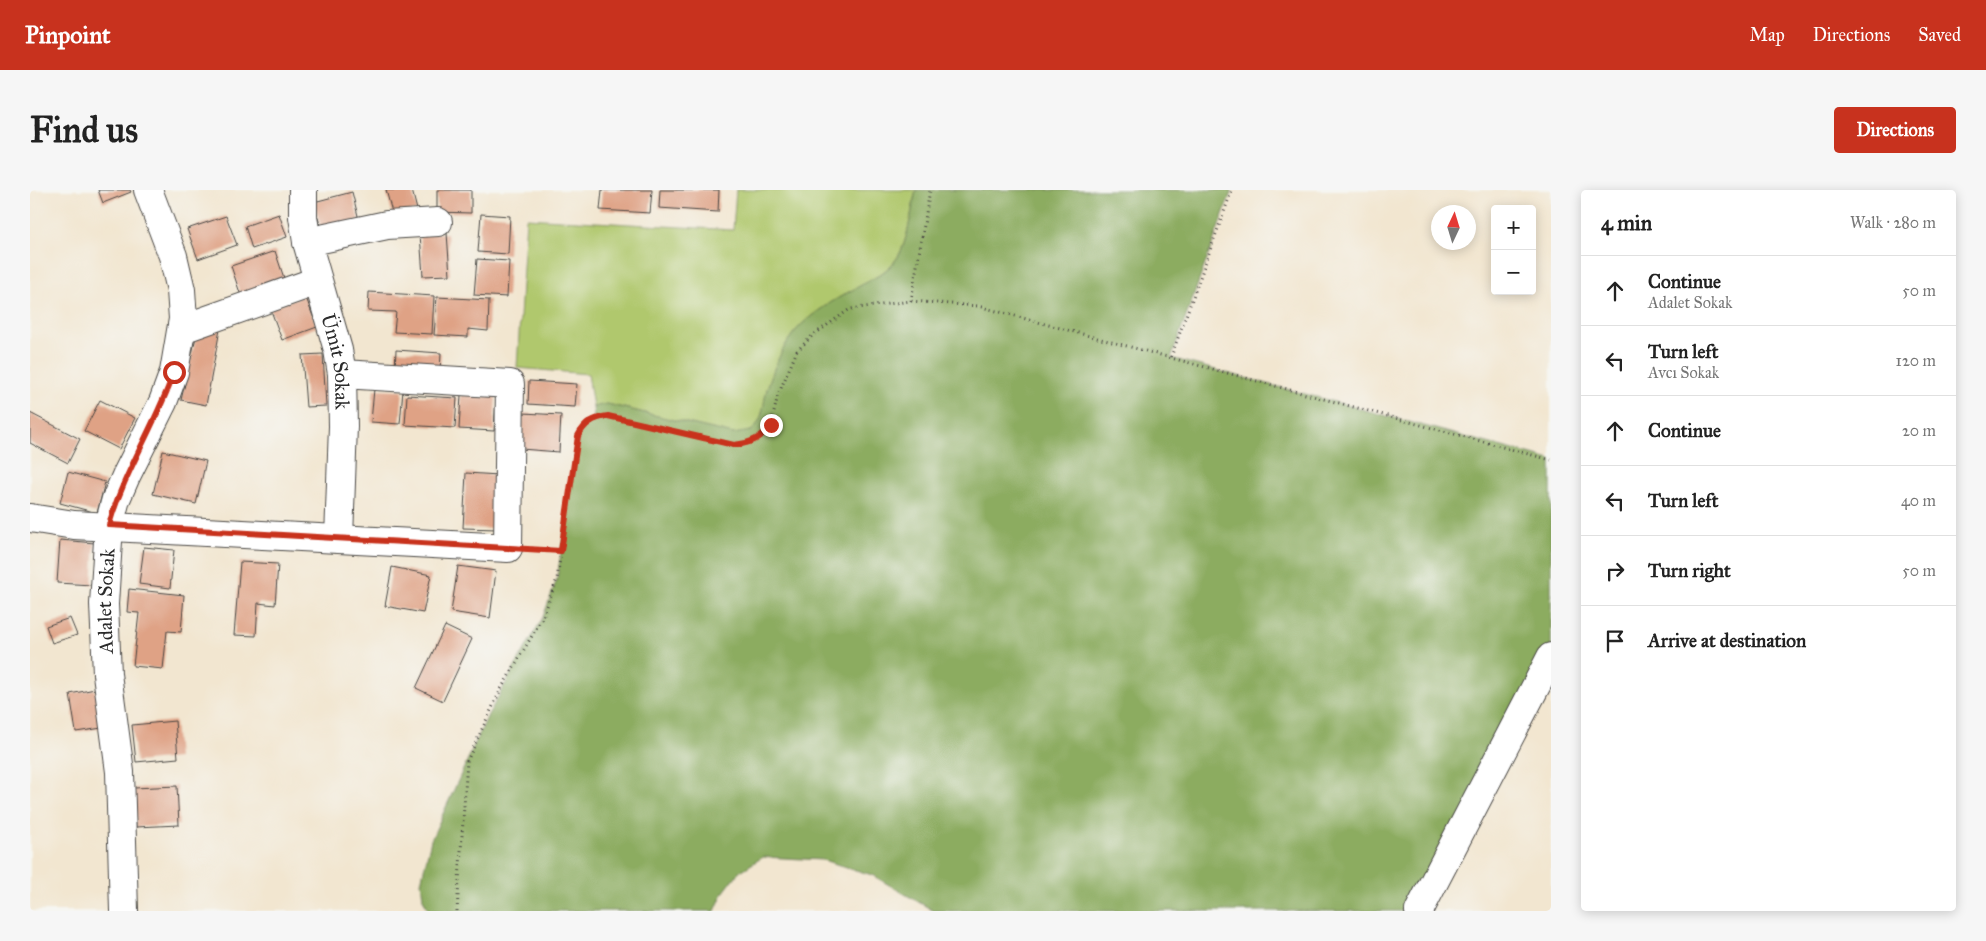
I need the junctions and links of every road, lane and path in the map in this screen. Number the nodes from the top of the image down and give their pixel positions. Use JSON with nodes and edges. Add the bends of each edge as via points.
{"nodes":[{"id":1,"x":148,"y":190,"type":"edge"},
{"id":2,"x":303,"y":190,"type":"edge"},
{"id":3,"x":930,"y":190,"type":"edge"},
{"id":4,"x":1232,"y":190,"type":"edge"},
{"id":5,"x":438,"y":222,"type":"dead end"},
{"id":6,"x":307,"y":242,"type":"junction"},
{"id":7,"x":317,"y":281,"type":"junction"},
{"id":8,"x":911,"y":301,"type":"junction"},
{"id":9,"x":182,"y":329,"type":"junction"},
{"id":10,"x":1171,"y":358,"type":"junction"},
{"id":11,"x":342,"y":374,"type":"junction"},
{"id":12,"x":1551,"y":460,"type":"edge"},
{"id":13,"x":30,"y":518,"type":"edge"},
{"id":14,"x":109,"y":525,"type":"junction"},
{"id":15,"x":339,"y":538,"type":"junction"},
{"id":16,"x":508,"y":548,"type":"junction"},
{"id":17,"x":561,"y":551,"type":"junction"},
{"id":18,"x":1551,"y":657,"type":"edge"},
{"id":19,"x":124,"y":911,"type":"edge"},
{"id":20,"x":457,"y":911,"type":"edge"},
{"id":21,"x":1419,"y":911,"type":"edge"}],
"edges":[{"from":1,"to":9,"type":"street","name":"Adalet Sokak","via":[[175,265],[181,290]]},
{"from":2,"to":6,"type":"street","name":"Ümit Sokak"},
{"from":3,"to":8,"type":"path"},
{"from":4,"to":10,"type":"path"},
{"from":5,"to":6,"type":"street","via":[[387,225]]},
{"from":6,"to":7,"type":"street","name":"Ümit Sokak"},
{"from":7,"to":9,"type":"street"},
{"from":7,"to":11,"type":"street","name":"Ümit Sokak"},
{"from":8,"to":10,"type":"path","via":[[978,306]]},
{"from":8,"to":17,"type":"path","via":[[850,309],[812,336],[797,351],[788,370],[771,425],[749,444],[734,445],[608,416],[594,418],[583,426],[578,436]]},
{"from":9,"to":14,"type":"street","name":"Adalet Sokak","via":[[174,372],[163,402],[126,476]]},
{"from":10,"to":12,"type":"path"},
{"from":11,"to":15,"type":"street","name":"Ümit Sokak"},
{"from":11,"to":16,"type":"street","via":[[510,384]]},
{"from":13,"to":14,"type":"street","via":[[74,525]]},
{"from":14,"to":15,"type":"street"},
{"from":14,"to":19,"type":"street","name":"Adalet Sokak","via":[[104,604],[106,665],[120,772]]},
{"from":15,"to":16,"type":"street"},
{"from":16,"to":17,"type":"path"},
{"from":17,"to":20,"type":"path","via":[[557,579],[543,617],[501,689],[466,761]]},
{"from":18,"to":21,"type":"street"}]}
